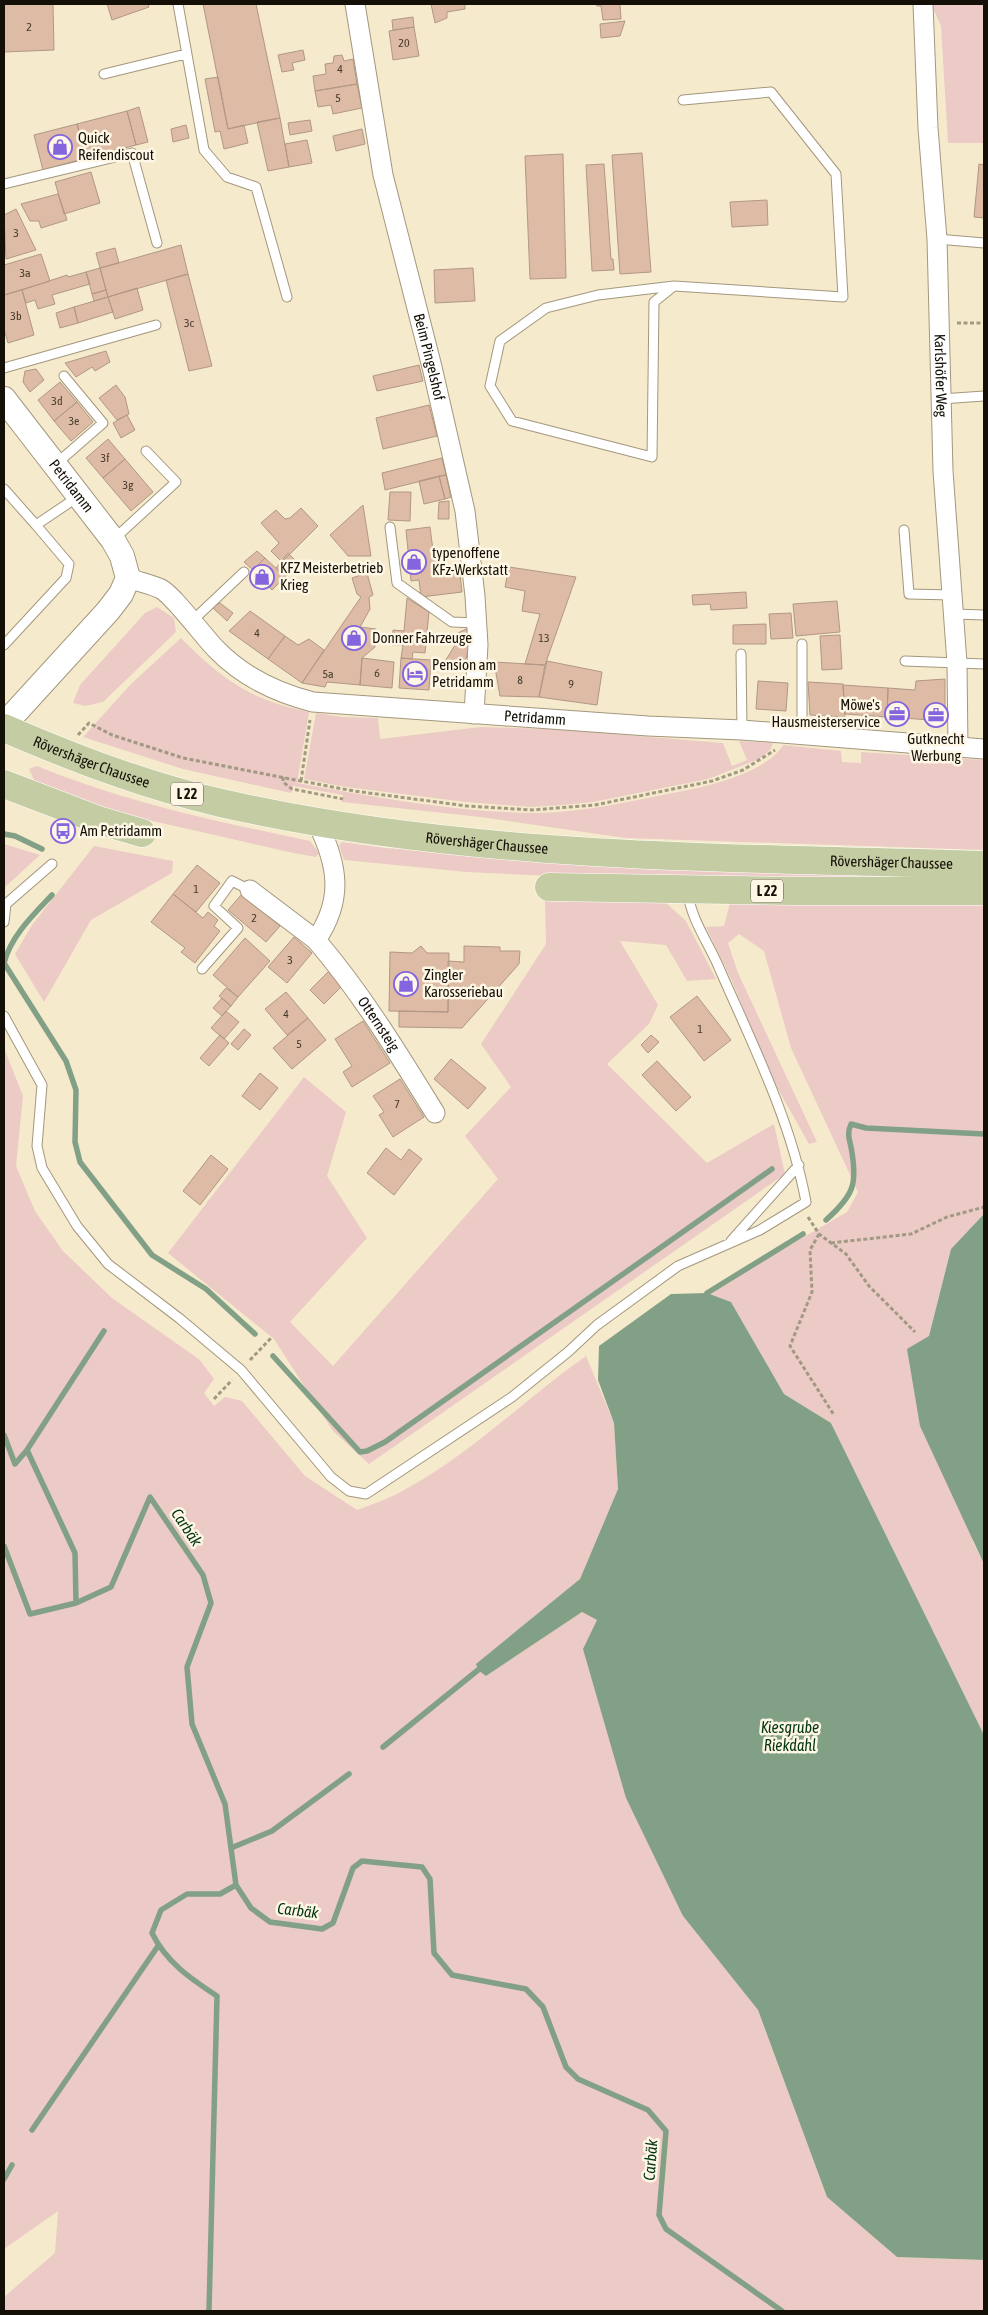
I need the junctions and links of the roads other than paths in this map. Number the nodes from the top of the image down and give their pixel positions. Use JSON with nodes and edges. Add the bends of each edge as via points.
{"nodes":[{"id":1,"x":178,"y":4,"type":"edge"},
{"id":2,"x":355,"y":4,"type":"edge"},
{"id":3,"x":923,"y":4,"type":"edge"},
{"id":4,"x":186,"y":54,"type":"junction"},
{"id":5,"x":104,"y":74,"type":"dead end"},
{"id":6,"x":683,"y":100,"type":"dead end"},
{"id":7,"x":4,"y":184,"type":"edge"},
{"id":8,"x":936,"y":239,"type":"junction"},
{"id":9,"x":158,"y":243,"type":"dead end"},
{"id":10,"x":984,"y":243,"type":"edge"},
{"id":11,"x":674,"y":286,"type":"junction"},
{"id":12,"x":287,"y":298,"type":"dead end"},
{"id":13,"x":156,"y":324,"type":"dead end"},
{"id":14,"x":4,"y":368,"type":"edge"},
{"id":15,"x":64,"y":376,"type":"dead end"},
{"id":16,"x":984,"y":396,"type":"edge"},
{"id":17,"x":4,"y":399,"type":"edge"},
{"id":18,"x":941,"y":399,"type":"junction"},
{"id":19,"x":146,"y":451,"type":"dead end"},
{"id":20,"x":54,"y":466,"type":"junction"},
{"id":21,"x":4,"y":489,"type":"edge"},
{"id":22,"x":79,"y":496,"type":"junction"},
{"id":23,"x":36,"y":525,"type":"junction"},
{"id":24,"x":390,"y":528,"type":"dead end"},
{"id":25,"x":904,"y":530,"type":"dead end"},
{"id":26,"x":113,"y":540,"type":"junction"},
{"id":27,"x":244,"y":572,"type":"dead end"},
{"id":28,"x":128,"y":578,"type":"junction"},
{"id":29,"x":953,"y":605,"type":"junction"},
{"id":30,"x":984,"y":615,"type":"edge"},
{"id":31,"x":192,"y":622,"type":"junction"},
{"id":32,"x":477,"y":623,"type":"junction"},
{"id":33,"x":802,"y":644,"type":"dead end"},
{"id":34,"x":4,"y":645,"type":"edge"},
{"id":35,"x":740,"y":654,"type":"dead end"},
{"id":36,"x":905,"y":661,"type":"dead end"},
{"id":37,"x":957,"y":663,"type":"junction"},
{"id":38,"x":984,"y":664,"type":"edge"},
{"id":39,"x":474,"y":714,"type":"junction"},
{"id":40,"x":4,"y":726,"type":"edge"},
{"id":41,"x":742,"y":730,"type":"junction"},
{"id":42,"x":802,"y":735,"type":"junction"},
{"id":43,"x":958,"y":748,"type":"junction"},
{"id":44,"x":984,"y":750,"type":"edge"},
{"id":45,"x":4,"y":784,"type":"edge"},
{"id":46,"x":317,"y":822,"type":"junction"},
{"id":47,"x":142,"y":833,"type":"dead end"},
{"id":48,"x":52,"y":864,"type":"dead end"},
{"id":49,"x":984,"y":865,"type":"edge"},
{"id":50,"x":550,"y":887,"type":"dead end"},
{"id":51,"x":250,"y":890,"type":"joint"},
{"id":52,"x":688,"y":890,"type":"junction"},
{"id":53,"x":984,"y":891,"type":"edge"},
{"id":54,"x":5,"y":905,"type":"edge"},
{"id":55,"x":4,"y":922,"type":"edge"},
{"id":56,"x":316,"y":940,"type":"junction"},
{"id":57,"x":202,"y":969,"type":"dead end"},
{"id":58,"x":4,"y":1016,"type":"edge"},
{"id":59,"x":435,"y":1114,"type":"dead end"},
{"id":60,"x":799,"y":1164,"type":"junction"},
{"id":61,"x":728,"y":1244,"type":"junction"}],
"edges":[{"from":1,"to":4,"type":"lane"},
{"from":2,"to":32,"type":"street","name":"Beim Pingelshof","via":[[383,175],[465,511]]},
{"from":3,"to":8,"type":"street","name":"Karlshöfer Weg"},
{"from":4,"to":5,"type":"lane"},
{"from":4,"to":12,"type":"lane","via":[[204,150],[227,177],[256,187]]},
{"from":6,"to":11,"type":"lane","via":[[771,92],[836,174],[843,297]]},
{"from":7,"to":9,"type":"lane","via":[[132,153]]},
{"from":8,"to":10,"type":"lane"},
{"from":8,"to":18,"type":"street","name":"Karlshöfer Weg"},
{"from":11,"to":11,"type":"lane","via":[[654,302],[652,457],[512,421],[490,386],[500,341],[546,308],[598,295]]},
{"from":13,"to":14,"type":"lane"},
{"from":15,"to":20,"type":"lane","via":[[103,423]]},
{"from":16,"to":18,"type":"lane"},
{"from":17,"to":20,"type":"street","name":"Petridamm"},
{"from":18,"to":29,"type":"street","name":"Karlshöfer Weg"},
{"from":19,"to":26,"type":"lane","via":[[176,482]]},
{"from":20,"to":22,"type":"street","name":"Petridamm"},
{"from":21,"to":23,"type":"lane"},
{"from":22,"to":23,"type":"lane"},
{"from":22,"to":26,"type":"street","name":"Petridamm"},
{"from":23,"to":34,"type":"lane","via":[[69,564],[66,578]]},
{"from":24,"to":32,"type":"lane","via":[[397,583],[452,622]]},
{"from":25,"to":29,"type":"lane","via":[[909,594]]},
{"from":26,"to":28,"type":"street","name":"Petridamm"},
{"from":27,"to":31,"type":"lane"},
{"from":28,"to":31,"type":"street","name":"Petridamm","via":[[163,590]]},
{"from":28,"to":40,"type":"street","via":[[108,611]]},
{"from":29,"to":30,"type":"lane"},
{"from":29,"to":37,"type":"street","name":"Karlshöfer Weg"},
{"from":31,"to":39,"type":"street","name":"Petridamm","via":[[216,649],[245,672],[292,697],[313,702]]},
{"from":32,"to":39,"type":"street","name":"Beim Pingelshof"},
{"from":33,"to":42,"type":"lane"},
{"from":35,"to":41,"type":"lane"},
{"from":36,"to":37,"type":"lane"},
{"from":37,"to":38,"type":"lane"},
{"from":37,"to":43,"type":"street","name":"Karlshöfer Weg"},
{"from":39,"to":41,"type":"street","name":"Petridamm"},
{"from":40,"to":46,"type":"main road","name":"Rövershäger Chaussee","number":"L 22","via":[[80,760],[157,786],[221,803]]},
{"from":41,"to":42,"type":"street","name":"Petridamm"},
{"from":42,"to":43,"type":"street","name":"Petridamm"},
{"from":43,"to":44,"type":"street","name":"Petridamm"},
{"from":45,"to":47,"type":"main road"},
{"from":46,"to":49,"type":"main road","name":"Rövershäger Chaussee","number":"L 22","via":[[455,840],[568,849],[682,856]]},
{"from":46,"to":56,"type":"street","via":[[329,847],[335,899],[327,923]]},
{"from":48,"to":54,"type":"lane"},
{"from":50,"to":52,"type":"main road","name":"Rövershäger Chaussee","number":"L 22"},
{"from":51,"to":56,"type":"street","name":"Otternsteig"},
{"from":51,"to":57,"type":"lane","via":[[232,881],[214,906],[238,928]]},
{"from":52,"to":53,"type":"main road","name":"Rövershäger Chaussee","number":"L 22"},
{"from":52,"to":60,"type":"lane","via":[[689,905],[774,1095]]},
{"from":54,"to":55,"type":"lane"},
{"from":56,"to":59,"type":"street","name":"Otternsteig","via":[[382,1027]]},
{"from":58,"to":61,"type":"lane","via":[[42,1085],[37,1146],[42,1168],[77,1226],[108,1264],[241,1370],[331,1477],[349,1491],[366,1494],[512,1397],[597,1325],[678,1266]]},
{"from":60,"to":61,"type":"lane"},
{"from":60,"to":61,"type":"lane","via":[[806,1202],[760,1230]]}]}
